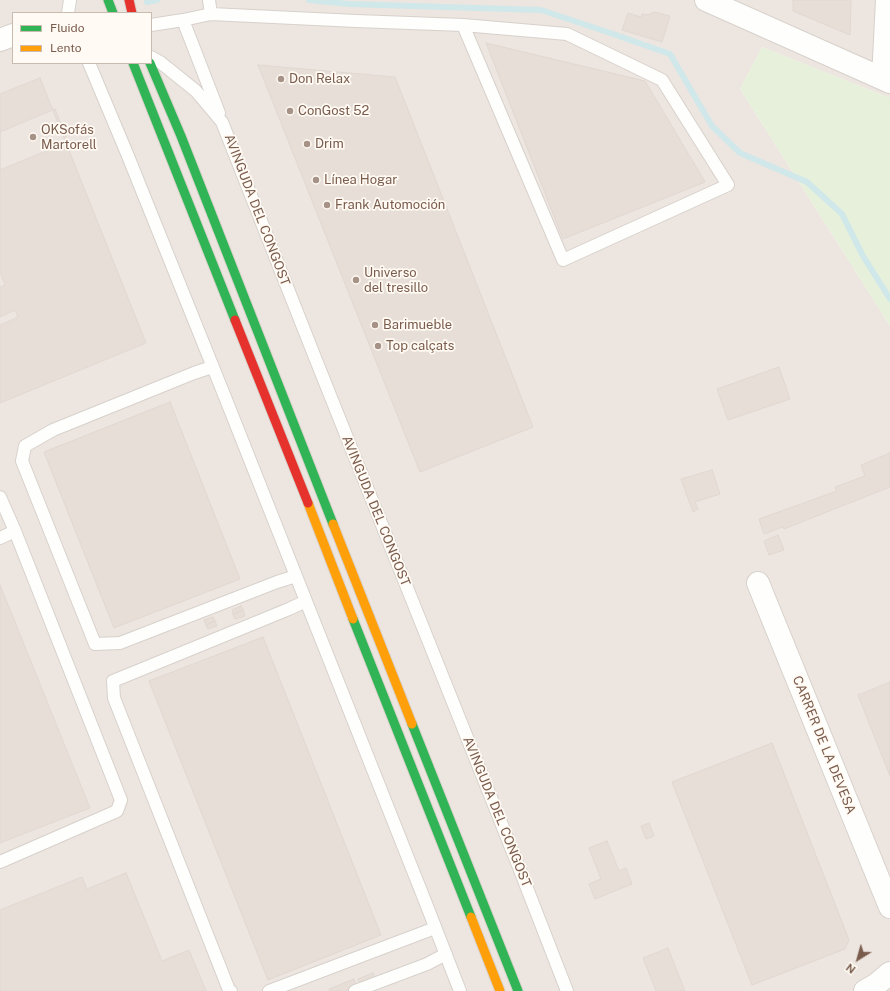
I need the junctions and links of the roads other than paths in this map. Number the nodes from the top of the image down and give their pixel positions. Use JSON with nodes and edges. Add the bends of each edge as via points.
{"nodes":[{"id":1,"x":70,"y":0,"type":"edge"},
{"id":2,"x":209,"y":0,"type":"edge"},
{"id":3,"x":706,"y":0,"type":"edge"},
{"id":4,"x":887,"y":0,"type":"edge"},
{"id":5,"x":129,"y":2,"type":"edge"},
{"id":6,"x":68,"y":12,"type":"edge"},
{"id":7,"x":132,"y":12,"type":"edge"},
{"id":8,"x":211,"y":14,"type":"junction"},
{"id":9,"x":183,"y":20,"type":"junction"},
{"id":10,"x":152,"y":25,"type":"edge"},
{"id":11,"x":463,"y":25,"type":"junction"},
{"id":12,"x":12,"y":35,"type":"edge"},
{"id":13,"x":0,"y":40,"type":"edge"},
{"id":14,"x":152,"y":58,"type":"edge"},
{"id":15,"x":89,"y":64,"type":"edge"},
{"id":16,"x":133,"y":64,"type":"edge"},
{"id":17,"x":150,"y":64,"type":"edge"},
{"id":18,"x":886,"y":80,"type":"edge"},
{"id":19,"x":222,"y":122,"type":"junction"},
{"id":20,"x":212,"y":367,"type":"junction"},
{"id":21,"x":0,"y":497,"type":"edge"},
{"id":22,"x":15,"y":532,"type":"junction"},
{"id":23,"x":0,"y":538,"type":"edge"},
{"id":24,"x":296,"y":576,"type":"junction"},
{"id":25,"x":758,"y":583,"type":"dead end"},
{"id":26,"x":306,"y":601,"type":"junction"},
{"id":27,"x":0,"y":862,"type":"edge"},
{"id":28,"x":890,"y":907,"type":"edge"},
{"id":29,"x":435,"y":928,"type":"junction"},
{"id":30,"x":446,"y":954,"type":"junction"},
{"id":31,"x":890,"y":973,"type":"edge"},
{"id":32,"x":231,"y":991,"type":"edge"},
{"id":33,"x":269,"y":991,"type":"edge"},
{"id":34,"x":355,"y":991,"type":"edge"},
{"id":35,"x":460,"y":991,"type":"edge"},
{"id":36,"x":500,"y":991,"type":"edge"},
{"id":37,"x":518,"y":991,"type":"edge"},
{"id":38,"x":567,"y":991,"type":"edge"},
{"id":39,"x":866,"y":991,"type":"edge"}],
"edges":[{"from":1,"to":6,"type":"lane"},
{"from":2,"to":8,"type":"lane"},
{"from":3,"to":18,"type":"street"},
{"from":4,"to":18,"type":"street"},
{"from":5,"to":7,"type":"main road"},
{"from":8,"to":9,"type":"lane"},
{"from":8,"to":11,"type":"lane"},
{"from":9,"to":10,"type":"lane"},
{"from":9,"to":19,"type":"lane"},
{"from":11,"to":11,"type":"lane","via":[[563,260],[728,185],[662,80],[567,34]]},
{"from":12,"to":13,"type":"street"},
{"from":14,"to":19,"type":"lane","name":"AVINGUDA DEL CONGOST","via":[[196,91]]},
{"from":15,"to":20,"type":"lane"},
{"from":16,"to":36,"type":"main road"},
{"from":17,"to":37,"type":"main road"},
{"from":19,"to":38,"type":"lane","name":"AVINGUDA DEL CONGOST"},
{"from":20,"to":24,"type":"lane"},
{"from":20,"to":24,"type":"lane","via":[[53,430],[25,446],[22,461],[95,644],[120,643]]},
{"from":21,"to":22,"type":"lane"},
{"from":22,"to":23,"type":"lane"},
{"from":22,"to":27,"type":"lane","via":[[121,800],[117,811]]},
{"from":24,"to":26,"type":"lane"},
{"from":25,"to":28,"type":"street","name":"CARRER DE LA DEVESA"},
{"from":26,"to":29,"type":"lane"},
{"from":26,"to":32,"type":"lane","via":[[113,681],[114,698]]},
{"from":29,"to":30,"type":"lane"},
{"from":29,"to":33,"type":"lane"},
{"from":30,"to":34,"type":"lane","via":[[428,964]]},
{"from":30,"to":35,"type":"lane"},
{"from":31,"to":39,"type":"street"}]}
